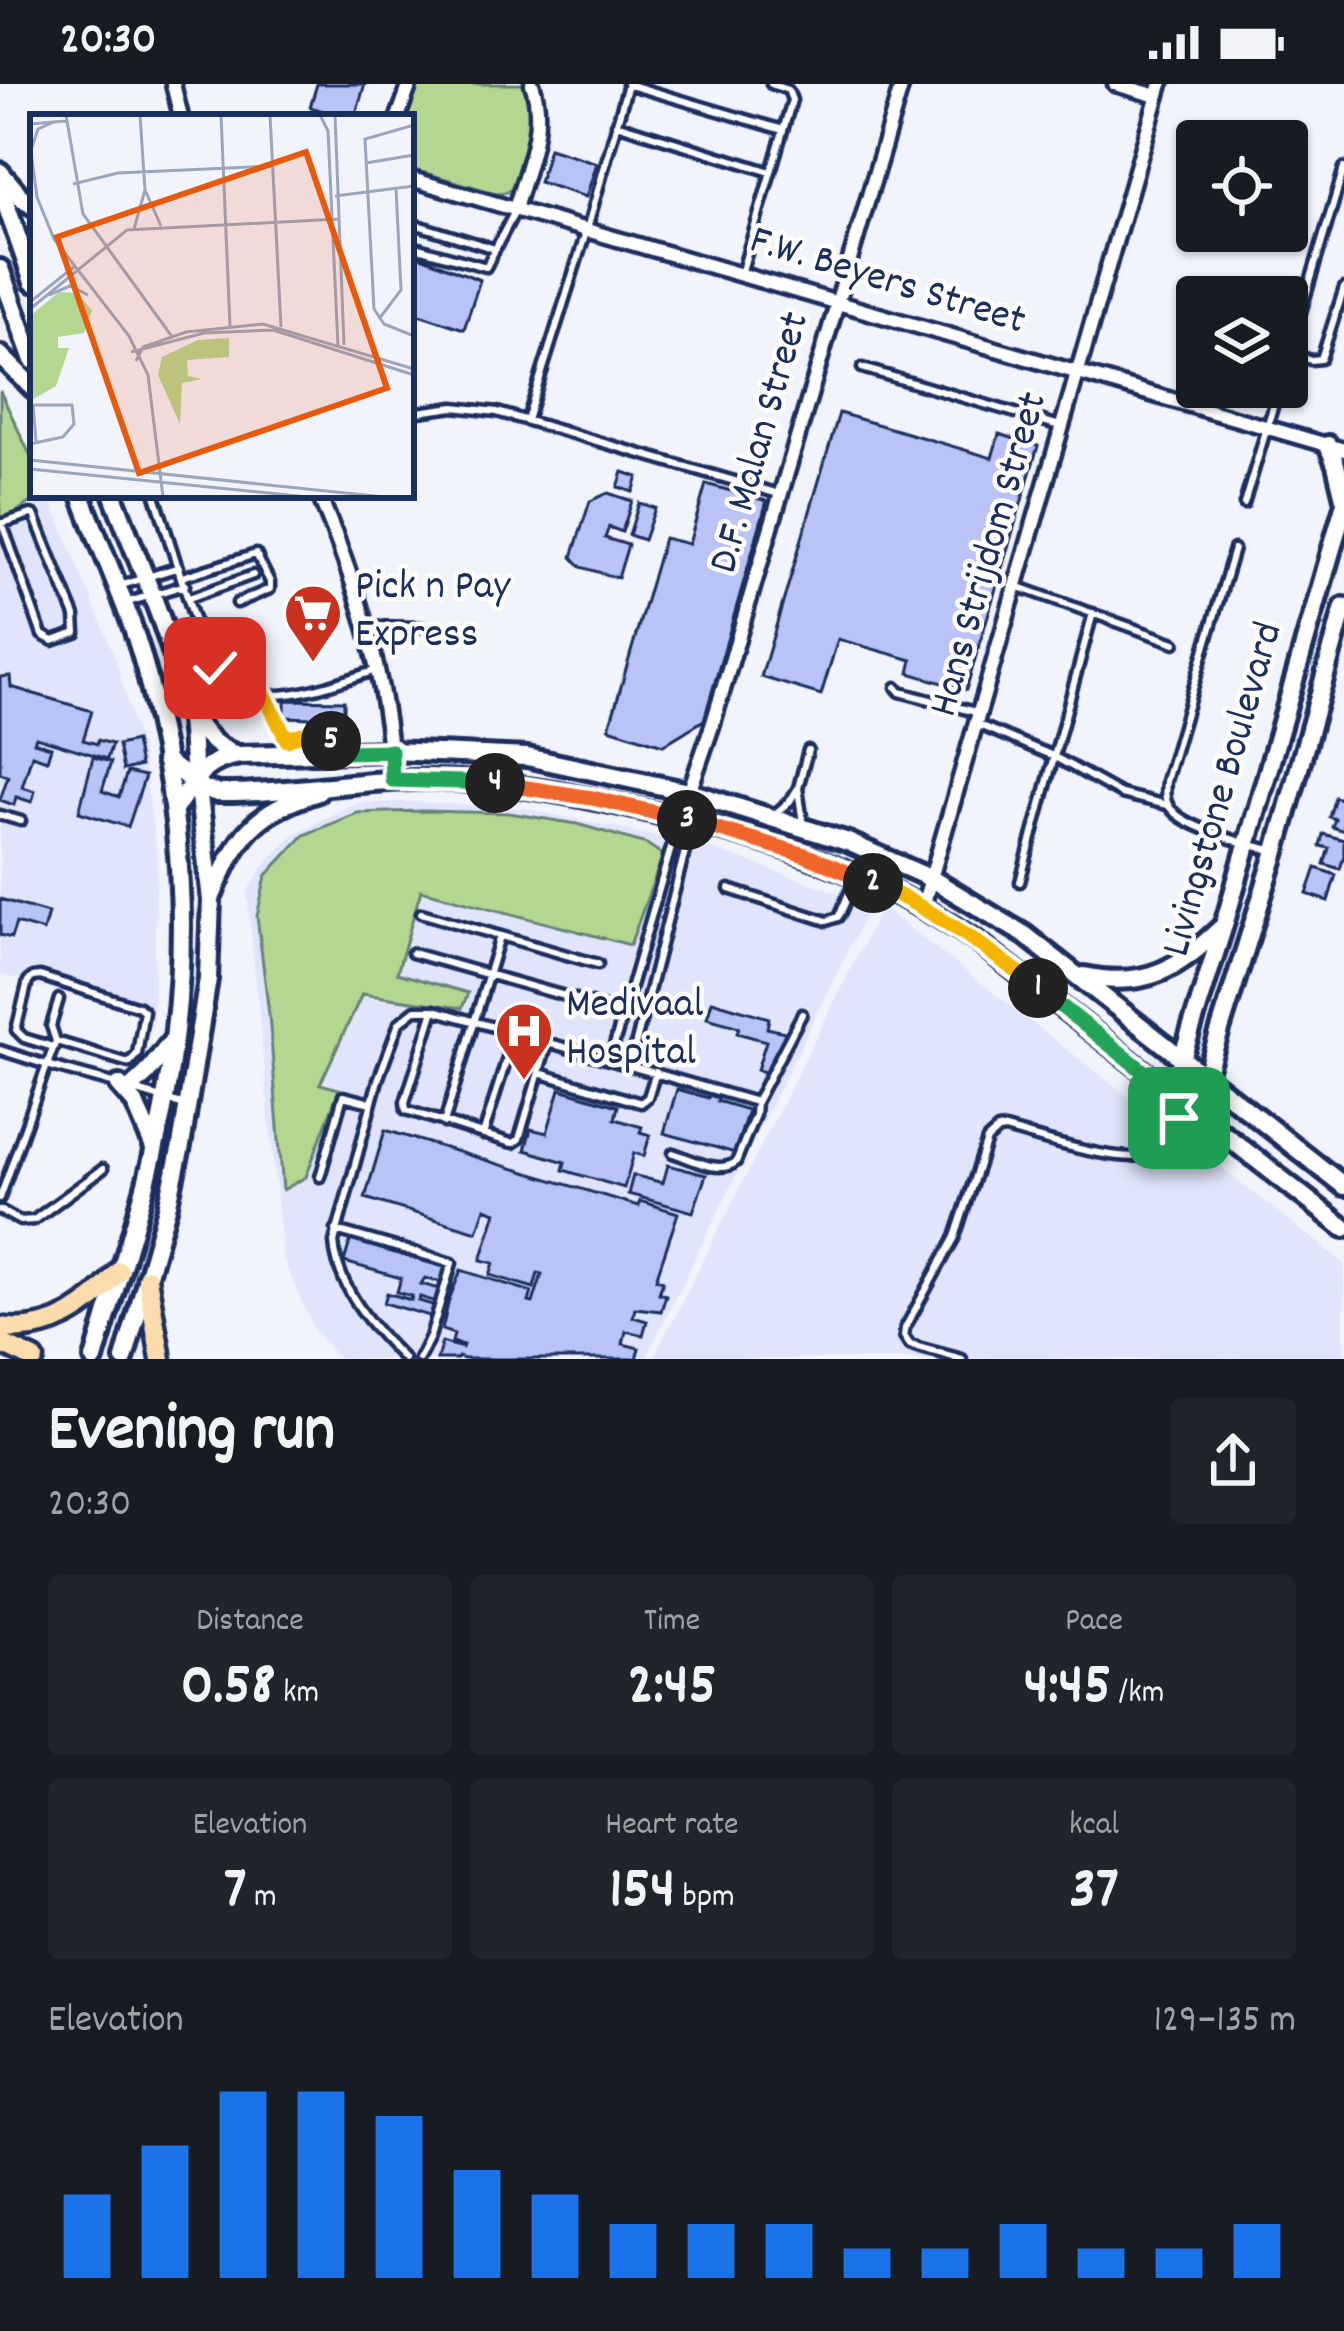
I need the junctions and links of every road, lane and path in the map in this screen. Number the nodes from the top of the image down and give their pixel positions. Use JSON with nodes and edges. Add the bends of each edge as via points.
{"nodes":[{"id":1,"x":172,"y":84,"type":"edge"},
{"id":2,"x":410,"y":84,"type":"edge"},
{"id":3,"x":532,"y":84,"type":"edge"},
{"id":4,"x":627,"y":84,"type":"edge"},
{"id":5,"x":771,"y":84,"type":"edge"},
{"id":6,"x":902,"y":84,"type":"edge"},
{"id":7,"x":1115,"y":84,"type":"edge"},
{"id":8,"x":1159,"y":90,"type":"edge"},
{"id":9,"x":181,"y":114,"type":"edge"},
{"id":10,"x":399,"y":114,"type":"edge"},
{"id":11,"x":616,"y":124,"type":"junction"},
{"id":12,"x":783,"y":130,"type":"junction"},
{"id":13,"x":1344,"y":168,"type":"edge"},
{"id":14,"x":0,"y":172,"type":"edge"},
{"id":15,"x":771,"y":172,"type":"junction"},
{"id":16,"x":414,"y":180,"type":"edge"},
{"id":17,"x":0,"y":187,"type":"edge"},
{"id":18,"x":30,"y":204,"type":"edge"},
{"id":19,"x":515,"y":209,"type":"junction"},
{"id":20,"x":414,"y":225,"type":"edge"},
{"id":21,"x":587,"y":229,"type":"junction"},
{"id":22,"x":414,"y":248,"type":"edge"},
{"id":23,"x":495,"y":249,"type":"junction"},
{"id":24,"x":27,"y":252,"type":"edge"},
{"id":25,"x":0,"y":266,"type":"edge"},
{"id":26,"x":741,"y":274,"type":"junction"},
{"id":27,"x":1344,"y":288,"type":"edge"},
{"id":28,"x":1308,"y":289,"type":"edge"},
{"id":29,"x":3,"y":291,"type":"edge"},
{"id":30,"x":837,"y":304,"type":"junction"},
{"id":31,"x":30,"y":353,"type":"edge"},
{"id":32,"x":0,"y":355,"type":"edge"},
{"id":33,"x":1308,"y":359,"type":"edge"},
{"id":34,"x":862,"y":368,"type":"dead end"},
{"id":35,"x":1078,"y":374,"type":"junction"},
{"id":36,"x":30,"y":385,"type":"edge"},
{"id":37,"x":1272,"y":408,"type":"edge"},
{"id":38,"x":414,"y":413,"type":"edge"},
{"id":39,"x":527,"y":420,"type":"junction"},
{"id":40,"x":1062,"y":427,"type":"junction"},
{"id":41,"x":1266,"y":428,"type":"junction"},
{"id":42,"x":1336,"y":447,"type":"edge"},
{"id":43,"x":781,"y":494,"type":"junction"},
{"id":44,"x":82,"y":498,"type":"edge"},
{"id":45,"x":114,"y":498,"type":"edge"},
{"id":46,"x":156,"y":498,"type":"edge"},
{"id":47,"x":321,"y":498,"type":"edge"},
{"id":48,"x":1344,"y":502,"type":"edge"},
{"id":49,"x":1244,"y":504,"type":"dead end"},
{"id":50,"x":1,"y":523,"type":"edge"},
{"id":51,"x":1234,"y":549,"type":"dead end"},
{"id":52,"x":179,"y":567,"type":"junction"},
{"id":53,"x":253,"y":575,"type":"dead end"},
{"id":54,"x":183,"y":581,"type":"junction"},
{"id":55,"x":149,"y":586,"type":"junction"},
{"id":56,"x":1016,"y":586,"type":"junction"},
{"id":57,"x":120,"y":595,"type":"junction"},
{"id":58,"x":189,"y":598,"type":"junction"},
{"id":59,"x":237,"y":603,"type":"dead end"},
{"id":60,"x":1344,"y":608,"type":"edge"},
{"id":61,"x":1093,"y":613,"type":"junction"},
{"id":62,"x":367,"y":626,"type":"junction"},
{"id":63,"x":422,"y":627,"type":"dead end"},
{"id":64,"x":1175,"y":643,"type":"dead end"},
{"id":65,"x":376,"y":670,"type":"junction"},
{"id":66,"x":896,"y":687,"type":"dead end"},
{"id":67,"x":265,"y":696,"type":"junction"},
{"id":68,"x":189,"y":711,"type":"junction"},
{"id":69,"x":977,"y":719,"type":"junction"},
{"id":70,"x":287,"y":740,"type":"junction"},
{"id":71,"x":808,"y":750,"type":"dead end"},
{"id":72,"x":391,"y":751,"type":"junction"},
{"id":73,"x":344,"y":752,"type":"junction"},
{"id":74,"x":274,"y":754,"type":"junction"},
{"id":75,"x":240,"y":755,"type":"junction"},
{"id":76,"x":1053,"y":756,"type":"junction"},
{"id":77,"x":165,"y":761,"type":"junction"},
{"id":78,"x":392,"y":780,"type":"junction"},
{"id":79,"x":194,"y":782,"type":"junction"},
{"id":80,"x":346,"y":783,"type":"junction"},
{"id":81,"x":798,"y":788,"type":"junction"},
{"id":82,"x":694,"y":793,"type":"junction"},
{"id":83,"x":1167,"y":805,"type":"junction"},
{"id":84,"x":174,"y":810,"type":"junction"},
{"id":85,"x":0,"y":815,"type":"edge"},
{"id":86,"x":772,"y":816,"type":"junction"},
{"id":87,"x":686,"y":820,"type":"junction"},
{"id":88,"x":21,"y":821,"type":"dead end"},
{"id":89,"x":804,"y":826,"type":"junction"},
{"id":90,"x":1248,"y":845,"type":"junction"},
{"id":91,"x":1276,"y":851,"type":"junction"},
{"id":92,"x":856,"y":875,"type":"junction"},
{"id":93,"x":932,"y":879,"type":"junction"},
{"id":94,"x":1020,"y":882,"type":"dead end"},
{"id":95,"x":729,"y":889,"type":"dead end"},
{"id":96,"x":211,"y":900,"type":"junction"},
{"id":97,"x":923,"y":906,"type":"junction"},
{"id":98,"x":421,"y":914,"type":"dead end"},
{"id":99,"x":1224,"y":925,"type":"junction"},
{"id":100,"x":500,"y":936,"type":"junction"},
{"id":101,"x":412,"y":953,"type":"dead end"},
{"id":102,"x":598,"y":964,"type":"dead end"},
{"id":103,"x":489,"y":975,"type":"junction"},
{"id":104,"x":1077,"y":975,"type":"junction"},
{"id":105,"x":59,"y":999,"type":"dead end"},
{"id":106,"x":434,"y":1010,"type":"junction"},
{"id":107,"x":623,"y":1012,"type":"junction"},
{"id":108,"x":802,"y":1014,"type":"dead end"},
{"id":109,"x":475,"y":1021,"type":"junction"},
{"id":110,"x":514,"y":1032,"type":"junction"},
{"id":111,"x":175,"y":1037,"type":"junction"},
{"id":112,"x":548,"y":1041,"type":"junction"},
{"id":113,"x":54,"y":1044,"type":"junction"},
{"id":114,"x":0,"y":1050,"type":"edge"},
{"id":115,"x":610,"y":1059,"type":"junction"},
{"id":116,"x":1183,"y":1059,"type":"junction"},
{"id":117,"x":47,"y":1065,"type":"junction"},
{"id":118,"x":630,"y":1065,"type":"junction"},
{"id":119,"x":656,"y":1072,"type":"junction"},
{"id":120,"x":539,"y":1073,"type":"junction"},
{"id":121,"x":1207,"y":1077,"type":"junction"},
{"id":122,"x":125,"y":1087,"type":"junction"},
{"id":123,"x":1171,"y":1093,"type":"junction"},
{"id":124,"x":164,"y":1100,"type":"junction"},
{"id":125,"x":755,"y":1102,"type":"junction"},
{"id":126,"x":371,"y":1103,"type":"junction"},
{"id":127,"x":188,"y":1106,"type":"junction"},
{"id":128,"x":1187,"y":1114,"type":"junction"},
{"id":129,"x":444,"y":1123,"type":"junction"},
{"id":130,"x":483,"y":1135,"type":"junction"},
{"id":131,"x":154,"y":1149,"type":"junction"},
{"id":132,"x":673,"y":1153,"type":"dead end"},
{"id":133,"x":104,"y":1169,"type":"dead end"},
{"id":134,"x":320,"y":1177,"type":"dead end"},
{"id":135,"x":1344,"y":1186,"type":"edge"},
{"id":136,"x":0,"y":1198,"type":"edge"},
{"id":137,"x":0,"y":1210,"type":"edge"},
{"id":138,"x":1344,"y":1228,"type":"edge"},
{"id":139,"x":336,"y":1230,"type":"junction"},
{"id":140,"x":119,"y":1270,"type":"junction"},
{"id":141,"x":147,"y":1278,"type":"junction"},
{"id":142,"x":0,"y":1327,"type":"edge"},
{"id":143,"x":0,"y":1342,"type":"edge"},
{"id":144,"x":34,"y":1359,"type":"edge"},
{"id":145,"x":94,"y":1359,"type":"edge"},
{"id":146,"x":124,"y":1359,"type":"edge"},
{"id":147,"x":160,"y":1359,"type":"edge"},
{"id":148,"x":404,"y":1359,"type":"edge"},
{"id":149,"x":418,"y":1359,"type":"edge"},
{"id":150,"x":962,"y":1359,"type":"edge"}],
"edges":[{"from":1,"to":9,"type":"street"},
{"from":2,"to":10,"type":"street"},
{"from":3,"to":19,"type":"street","via":[[538,119]]},
{"from":4,"to":11,"type":"lane"},
{"from":4,"to":12,"type":"lane"},
{"from":5,"to":12,"type":"lane","via":[[792,95]]},
{"from":6,"to":30,"type":"street","name":"D.F. Malan Street"},
{"from":7,"to":8,"type":"street"},
{"from":8,"to":35,"type":"street","name":"Hans Strijdom Street"},
{"from":11,"to":15,"type":"lane"},
{"from":11,"to":21,"type":"lane"},
{"from":12,"to":15,"type":"lane"},
{"from":13,"to":28,"type":"lane"},
{"from":14,"to":18,"type":"street"},
{"from":15,"to":26,"type":"lane"},
{"from":16,"to":19,"type":"street","name":"F.W. Beyers Street"},
{"from":17,"to":24,"type":"street"},
{"from":19,"to":21,"type":"street","name":"F.W. Beyers Street"},
{"from":19,"to":23,"type":"lane"},
{"from":20,"to":23,"type":"lane"},
{"from":21,"to":26,"type":"street","name":"F.W. Beyers Street"},
{"from":21,"to":39,"type":"lane"},
{"from":22,"to":23,"type":"lane","via":[[481,268]]},
{"from":24,"to":25,"type":"street"},
{"from":25,"to":29,"type":"street"},
{"from":26,"to":30,"type":"street","name":"F.W. Beyers Street"},
{"from":27,"to":33,"type":"lane","via":[[1321,358]]},
{"from":29,"to":31,"type":"street"},
{"from":30,"to":35,"type":"street","name":"F.W. Beyers Street"},
{"from":30,"to":43,"type":"street","name":"D.F. Malan Street"},
{"from":32,"to":36,"type":"street"},
{"from":34,"to":40,"type":"lane"},
{"from":35,"to":40,"type":"street","name":"Hans Strijdom Street"},
{"from":35,"to":41,"type":"street","name":"F.W. Beyers Street"},
{"from":37,"to":41,"type":"lane"},
{"from":38,"to":39,"type":"lane","via":[[454,407]]},
{"from":39,"to":43,"type":"lane"},
{"from":40,"to":56,"type":"street","name":"Hans Strijdom Street"},
{"from":41,"to":42,"type":"street","name":"F.W. Beyers Street"},
{"from":41,"to":49,"type":"lane"},
{"from":42,"to":48,"type":"street"},
{"from":43,"to":82,"type":"street","name":"D.F. Malan Street"},
{"from":44,"to":57,"type":"street"},
{"from":45,"to":55,"type":"street"},
{"from":46,"to":52,"type":"lane"},
{"from":47,"to":62,"type":"street"},
{"from":48,"to":90,"type":"street","name":"Livingstone Boulevard"},
{"from":50,"to":50,"type":"lane","via":[[34,515],[76,633],[53,641],[42,635]]},
{"from":51,"to":83,"type":"lane","via":[[1166,781]]},
{"from":52,"to":54,"type":"lane"},
{"from":52,"to":55,"type":"lane"},
{"from":53,"to":58,"type":"lane"},
{"from":54,"to":55,"type":"lane"},
{"from":54,"to":58,"type":"lane"},
{"from":54,"to":59,"type":"lane","via":[[256,554],[270,589]]},
{"from":55,"to":57,"type":"lane"},
{"from":55,"to":57,"type":"lane"},
{"from":55,"to":68,"type":"street"},
{"from":56,"to":61,"type":"lane"},
{"from":56,"to":69,"type":"street","name":"Hans Strijdom Street"},
{"from":57,"to":77,"type":"street"},
{"from":58,"to":67,"type":"lane","via":[[208,660]]},
{"from":60,"to":91,"type":"street","name":"Livingstone Boulevard"},
{"from":61,"to":64,"type":"lane"},
{"from":61,"to":76,"type":"lane"},
{"from":62,"to":63,"type":"lane"},
{"from":62,"to":65,"type":"street"},
{"from":65,"to":67,"type":"lane"},
{"from":65,"to":72,"type":"street"},
{"from":66,"to":69,"type":"lane"},
{"from":67,"to":70,"type":"lane"},
{"from":68,"to":75,"type":"street","via":[[218,747]]},
{"from":68,"to":79,"type":"street"},
{"from":69,"to":76,"type":"lane"},
{"from":69,"to":93,"type":"street","name":"Hans Strijdom Street"},
{"from":70,"to":73,"type":"lane","via":[[317,733]]},
{"from":70,"to":74,"type":"lane"},
{"from":71,"to":81,"type":"lane"},
{"from":72,"to":73,"type":"street"},
{"from":72,"to":78,"type":"street"},
{"from":72,"to":82,"type":"street","via":[[527,758]]},
{"from":73,"to":74,"type":"street"},
{"from":74,"to":75,"type":"street"},
{"from":75,"to":79,"type":"street","via":[[211,763]]},
{"from":76,"to":83,"type":"lane","via":[[1121,794]]},
{"from":76,"to":94,"type":"lane"},
{"from":77,"to":79,"type":"street"},
{"from":77,"to":84,"type":"street"},
{"from":78,"to":80,"type":"street"},
{"from":78,"to":87,"type":"street","via":[[550,790]]},
{"from":79,"to":80,"type":"street","via":[[218,793]]},
{"from":79,"to":84,"type":"street"},
{"from":79,"to":96,"type":"street"},
{"from":80,"to":96,"type":"street","via":[[253,824]]},
{"from":81,"to":86,"type":"lane"},
{"from":81,"to":89,"type":"lane"},
{"from":82,"to":86,"type":"street"},
{"from":82,"to":87,"type":"street","name":"D.F. Malan Street"},
{"from":83,"to":90,"type":"lane"},
{"from":84,"to":111,"type":"street","via":[[182,956]]},
{"from":85,"to":88,"type":"lane"},
{"from":86,"to":89,"type":"street"},
{"from":87,"to":92,"type":"street"},
{"from":87,"to":107,"type":"lane"},
{"from":87,"to":118,"type":"lane"},
{"from":89,"to":93,"type":"street"},
{"from":90,"to":91,"type":"lane"},
{"from":90,"to":99,"type":"street","name":"Livingstone Boulevard"},
{"from":91,"to":121,"type":"street","name":"Livingstone Boulevard"},
{"from":92,"to":95,"type":"lane","via":[[841,912],[827,921]]},
{"from":92,"to":97,"type":"street"},
{"from":93,"to":97,"type":"street","name":"Hans Strijdom Street"},
{"from":93,"to":104,"type":"street"},
{"from":96,"to":127,"type":"street"},
{"from":97,"to":123,"type":"street"},
{"from":98,"to":100,"type":"lane"},
{"from":99,"to":104,"type":"street","via":[[1155,975]]},
{"from":99,"to":116,"type":"street","name":"Livingstone Boulevard"},
{"from":100,"to":102,"type":"lane"},
{"from":100,"to":103,"type":"lane"},
{"from":101,"to":103,"type":"lane"},
{"from":103,"to":107,"type":"lane"},
{"from":103,"to":109,"type":"lane"},
{"from":104,"to":116,"type":"street"},
{"from":105,"to":113,"type":"lane"},
{"from":106,"to":109,"type":"lane"},
{"from":106,"to":126,"type":"lane","via":[[415,1010],[399,1023]]},
{"from":106,"to":129,"type":"lane","via":[[405,1106]]},
{"from":107,"to":115,"type":"lane"},
{"from":108,"to":125,"type":"lane"},
{"from":109,"to":110,"type":"lane"},
{"from":109,"to":129,"type":"lane"},
{"from":110,"to":112,"type":"lane"},
{"from":110,"to":130,"type":"lane"},
{"from":111,"to":122,"type":"street","via":[[148,1073]]},
{"from":111,"to":124,"type":"street"},
{"from":112,"to":115,"type":"lane"},
{"from":112,"to":120,"type":"lane"},
{"from":113,"to":113,"type":"lane","via":[[16,1030],[33,976],[142,1009],[129,1063]]},
{"from":113,"to":117,"type":"lane"},
{"from":114,"to":117,"type":"lane"},
{"from":115,"to":118,"type":"lane"},
{"from":116,"to":121,"type":"street"},
{"from":116,"to":123,"type":"street","name":"Livingstone Boulevard"},
{"from":117,"to":122,"type":"lane"},
{"from":117,"to":136,"type":"lane"},
{"from":118,"to":119,"type":"lane"},
{"from":119,"to":120,"type":"lane","via":[[641,1103]]},
{"from":119,"to":125,"type":"lane"},
{"from":120,"to":130,"type":"lane","via":[[519,1139]]},
{"from":121,"to":128,"type":"street","name":"Livingstone Boulevard"},
{"from":121,"to":135,"type":"street"},
{"from":122,"to":124,"type":"lane"},
{"from":122,"to":131,"type":"street"},
{"from":123,"to":128,"type":"street"},
{"from":124,"to":127,"type":"lane"},
{"from":124,"to":131,"type":"street"},
{"from":125,"to":132,"type":"lane","via":[[731,1167]]},
{"from":126,"to":134,"type":"lane","via":[[343,1096]]},
{"from":126,"to":139,"type":"lane"},
{"from":127,"to":141,"type":"street"},
{"from":128,"to":138,"type":"street"},
{"from":128,"to":150,"type":"lane","via":[[1139,1159],[1005,1129],[987,1140],[955,1237],[904,1336],[910,1345]]},
{"from":129,"to":130,"type":"lane"},
{"from":131,"to":140,"type":"street"},
{"from":133,"to":137,"type":"lane","via":[[34,1220]]},
{"from":139,"to":148,"type":"lane","via":[[334,1254],[350,1292]]},
{"from":139,"to":149,"type":"lane","via":[[452,1263]]},
{"from":140,"to":142,"type":"main road","via":[[61,1319]]},
{"from":140,"to":145,"type":"street"},
{"from":141,"to":146,"type":"street"},
{"from":141,"to":147,"type":"main road"},
{"from":143,"to":144,"type":"main road"}]}
